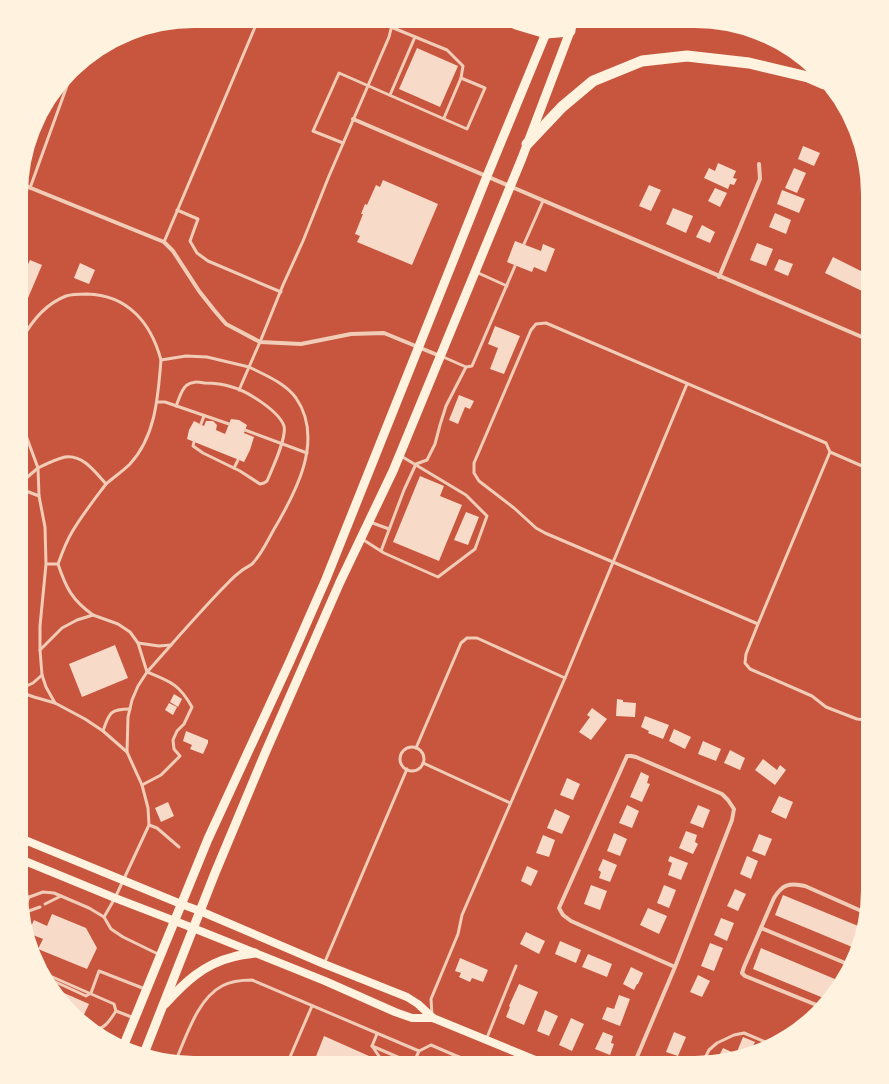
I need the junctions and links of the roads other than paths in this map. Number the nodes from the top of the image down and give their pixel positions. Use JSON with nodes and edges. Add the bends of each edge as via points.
{"nodes":[{"id":1,"x":255,"y":27,"type":"edge"},
{"id":2,"x":391,"y":27,"type":"joint"},
{"id":3,"x":526,"y":27,"type":"edge"},
{"id":4,"x":548,"y":27,"type":"edge"},
{"id":5,"x":568,"y":27,"type":"edge"},
{"id":6,"x":572,"y":27,"type":"edge"},
{"id":7,"x":546,"y":33,"type":"junction"},
{"id":8,"x":415,"y":37,"type":"junction"},
{"id":9,"x":462,"y":78,"type":"junction"},
{"id":10,"x":819,"y":82,"type":"edge"},
{"id":11,"x":67,"y":85,"type":"edge"},
{"id":12,"x":368,"y":85,"type":"junction"},
{"id":13,"x":390,"y":95,"type":"junction"},
{"id":14,"x":444,"y":118,"type":"junction"},
{"id":15,"x":353,"y":119,"type":"junction"},
{"id":16,"x":343,"y":143,"type":"junction"},
{"id":17,"x":527,"y":144,"type":"junction"},
{"id":18,"x":759,"y":164,"type":"dead end"},
{"id":19,"x":487,"y":176,"type":"junction"},
{"id":20,"x":27,"y":186,"type":"edge"},
{"id":21,"x":510,"y":186,"type":"junction"},
{"id":22,"x":30,"y":188,"type":"junction"},
{"id":23,"x":543,"y":201,"type":"junction"},
{"id":24,"x":177,"y":210,"type":"junction"},
{"id":25,"x":164,"y":242,"type":"junction"},
{"id":26,"x":524,"y":244,"type":"dead end"},
{"id":27,"x":515,"y":266,"type":"dead end"},
{"id":28,"x":475,"y":272,"type":"junction"},
{"id":29,"x":719,"y":277,"type":"junction"},
{"id":30,"x":507,"y":286,"type":"junction"},
{"id":31,"x":281,"y":292,"type":"junction"},
{"id":32,"x":27,"y":330,"type":"edge"},
{"id":33,"x":862,"y":337,"type":"edge"},
{"id":34,"x":260,"y":342,"type":"junction"},
{"id":35,"x":419,"y":348,"type":"junction"},
{"id":36,"x":440,"y":356,"type":"junction"},
{"id":37,"x":161,"y":360,"type":"junction"},
{"id":38,"x":248,"y":367,"type":"junction"},
{"id":39,"x":466,"y":368,"type":"junction"},
{"id":40,"x":687,"y":384,"type":"junction"},
{"id":41,"x":239,"y":390,"type":"junction"},
{"id":42,"x":158,"y":402,"type":"junction"},
{"id":43,"x":176,"y":406,"type":"junction"},
{"id":44,"x":204,"y":416,"type":"junction"},
{"id":45,"x":201,"y":424,"type":"dead end"},
{"id":46,"x":229,"y":424,"type":"dead end"},
{"id":47,"x":244,"y":430,"type":"dead end"},
{"id":48,"x":27,"y":438,"type":"edge"},
{"id":49,"x":194,"y":442,"type":"dead end"},
{"id":50,"x":281,"y":444,"type":"junction"},
{"id":51,"x":830,"y":452,"type":"junction"},
{"id":52,"x":307,"y":453,"type":"junction"},
{"id":53,"x":400,"y":455,"type":"junction"},
{"id":54,"x":238,"y":460,"type":"dead end"},
{"id":55,"x":416,"y":464,"type":"junction"},
{"id":56,"x":862,"y":466,"type":"edge"},
{"id":57,"x":38,"y":468,"type":"junction"},
{"id":58,"x":234,"y":468,"type":"junction"},
{"id":59,"x":27,"y":477,"type":"edge"},
{"id":60,"x":106,"y":484,"type":"junction"},
{"id":61,"x":27,"y":491,"type":"edge"},
{"id":62,"x":39,"y":496,"type":"junction"},
{"id":63,"x":369,"y":522,"type":"junction"},
{"id":64,"x":389,"y":529,"type":"junction"},
{"id":65,"x":361,"y":538,"type":"junction"},
{"id":66,"x":381,"y":551,"type":"junction"},
{"id":67,"x":614,"y":562,"type":"junction"},
{"id":68,"x":46,"y":564,"type":"junction"},
{"id":69,"x":58,"y":564,"type":"junction"},
{"id":70,"x":93,"y":615,"type":"junction"},
{"id":71,"x":758,"y":624,"type":"junction"},
{"id":72,"x":138,"y":643,"type":"junction"},
{"id":73,"x":171,"y":645,"type":"junction"},
{"id":74,"x":40,"y":650,"type":"junction"},
{"id":75,"x":148,"y":672,"type":"junction"},
{"id":76,"x":42,"y":675,"type":"junction"},
{"id":77,"x":565,"y":678,"type":"junction"},
{"id":78,"x":27,"y":687,"type":"edge"},
{"id":79,"x":27,"y":694,"type":"edge"},
{"id":80,"x":55,"y":703,"type":"junction"},
{"id":81,"x":130,"y":709,"type":"junction"},
{"id":82,"x":862,"y":720,"type":"edge"},
{"id":83,"x":103,"y":731,"type":"junction"},
{"id":84,"x":416,"y":748,"type":"junction"},
{"id":85,"x":127,"y":752,"type":"junction"},
{"id":86,"x":423,"y":764,"type":"junction"},
{"id":87,"x":407,"y":770,"type":"junction"},
{"id":88,"x":142,"y":785,"type":"junction"},
{"id":89,"x":510,"y":803,"type":"junction"},
{"id":90,"x":149,"y":825,"type":"junction"},
{"id":91,"x":27,"y":841,"type":"edge"},
{"id":92,"x":179,"y":847,"type":"dead end"},
{"id":93,"x":27,"y":862,"type":"edge"},
{"id":94,"x":123,"y":880,"type":"junction"},
{"id":95,"x":61,"y":896,"type":"junction"},
{"id":96,"x":29,"y":897,"type":"joint"},
{"id":97,"x":115,"y":898,"type":"junction"},
{"id":98,"x":27,"y":902,"type":"edge"},
{"id":99,"x":46,"y":904,"type":"dead end"},
{"id":100,"x":181,"y":904,"type":"junction"},
{"id":101,"x":40,"y":907,"type":"dead end"},
{"id":102,"x":861,"y":910,"type":"edge"},
{"id":103,"x":28,"y":911,"type":"edge"},
{"id":104,"x":200,"y":911,"type":"junction"},
{"id":105,"x":104,"y":917,"type":"junction"},
{"id":106,"x":174,"y":921,"type":"junction"},
{"id":107,"x":193,"y":928,"type":"junction"},
{"id":108,"x":761,"y":928,"type":"junction"},
{"id":109,"x":255,"y":953,"type":"junction"},
{"id":110,"x":160,"y":955,"type":"junction"},
{"id":111,"x":845,"y":963,"type":"edge"},
{"id":112,"x":324,"y":964,"type":"junction"},
{"id":113,"x":516,"y":966,"type":"dead end"},
{"id":114,"x":676,"y":967,"type":"junction"},
{"id":115,"x":50,"y":976,"type":"edge"},
{"id":116,"x":54,"y":981,"type":"edge"},
{"id":117,"x":146,"y":990,"type":"junction"},
{"id":118,"x":91,"y":993,"type":"junction"},
{"id":119,"x":816,"y":1005,"type":"edge"},
{"id":120,"x":312,"y":1006,"type":"junction"},
{"id":121,"x":162,"y":1008,"type":"junction"},
{"id":122,"x":116,"y":1011,"type":"junction"},
{"id":123,"x":134,"y":1018,"type":"junction"},
{"id":124,"x":433,"y":1018,"type":"junction"},
{"id":125,"x":100,"y":1028,"type":"edge"},
{"id":126,"x":377,"y":1034,"type":"junction"},
{"id":127,"x":486,"y":1040,"type":"junction"},
{"id":128,"x":125,"y":1042,"type":"edge"},
{"id":129,"x":765,"y":1042,"type":"edge"},
{"id":130,"x":372,"y":1046,"type":"junction"},
{"id":131,"x":145,"y":1049,"type":"edge"},
{"id":132,"x":418,"y":1051,"type":"junction"},
{"id":133,"x":177,"y":1056,"type":"edge"},
{"id":134,"x":290,"y":1057,"type":"edge"},
{"id":135,"x":380,"y":1057,"type":"edge"},
{"id":136,"x":398,"y":1057,"type":"edge"},
{"id":137,"x":416,"y":1057,"type":"edge"},
{"id":138,"x":459,"y":1057,"type":"edge"},
{"id":139,"x":528,"y":1057,"type":"edge"},
{"id":140,"x":637,"y":1057,"type":"edge"},
{"id":141,"x":706,"y":1057,"type":"edge"}],
"edges":[{"from":1,"to":24,"type":"lane"},
{"from":2,"to":8,"type":"lane"},
{"from":2,"to":12,"type":"lane"},
{"from":3,"to":7,"type":"highway"},
{"from":4,"to":7,"type":"main road"},
{"from":5,"to":7,"type":"highway"},
{"from":6,"to":17,"type":"main road"},
{"from":7,"to":19,"type":"main road"},
{"from":8,"to":9,"type":"lane","via":[[447,50],[463,66]]},
{"from":8,"to":13,"type":"lane"},
{"from":9,"to":14,"type":"lane"},
{"from":9,"to":14,"type":"lane","via":[[485,88],[467,129]]},
{"from":10,"to":17,"type":"highway","via":[[749,63],[687,56],[642,61],[593,81],[562,107]]},
{"from":11,"to":22,"type":"lane"},
{"from":12,"to":13,"type":"lane"},
{"from":12,"to":15,"type":"lane"},
{"from":12,"to":16,"type":"lane","via":[[339,73],[319,117],[313,131]]},
{"from":13,"to":14,"type":"lane"},
{"from":15,"to":16,"type":"lane"},
{"from":15,"to":19,"type":"street"},
{"from":16,"to":31,"type":"lane"},
{"from":17,"to":21,"type":"main road"},
{"from":18,"to":29,"type":"street","via":[[760,179]]},
{"from":19,"to":21,"type":"street"},
{"from":19,"to":35,"type":"main road"},
{"from":20,"to":22,"type":"street"},
{"from":21,"to":23,"type":"street"},
{"from":21,"to":28,"type":"main road"},
{"from":22,"to":25,"type":"street"},
{"from":23,"to":26,"type":"lane"},
{"from":23,"to":29,"type":"street"},
{"from":24,"to":25,"type":"lane"},
{"from":24,"to":31,"type":"lane","via":[[198,219],[190,241],[197,253]]},
{"from":25,"to":34,"type":"street","via":[[226,324]]},
{"from":27,"to":30,"type":"lane"},
{"from":28,"to":30,"type":"lane"},
{"from":28,"to":36,"type":"main road"},
{"from":29,"to":33,"type":"street"},
{"from":30,"to":39,"type":"lane","via":[[472,366]]},
{"from":31,"to":34,"type":"lane"},
{"from":32,"to":37,"type":"lane","via":[[39,314],[52,303],[67,296],[98,294],[113,298],[140,318],[150,331]]},
{"from":34,"to":35,"type":"street","via":[[301,344],[351,334],[384,333]]},
{"from":34,"to":38,"type":"lane"},
{"from":35,"to":36,"type":"street"},
{"from":35,"to":100,"type":"main road","via":[[326,579]]},
{"from":36,"to":39,"type":"lane"},
{"from":36,"to":53,"type":"main road"},
{"from":37,"to":38,"type":"lane","via":[[186,356],[207,357]]},
{"from":37,"to":42,"type":"lane"},
{"from":38,"to":41,"type":"lane"},
{"from":38,"to":52,"type":"lane","via":[[274,380],[296,398],[306,419]]},
{"from":39,"to":55,"type":"lane","via":[[446,406],[435,444],[427,460]]},
{"from":40,"to":51,"type":"lane","via":[[826,443]]},
{"from":40,"to":67,"type":"lane"},
{"from":40,"to":67,"type":"lane","via":[[546,323],[536,324],[531,330],[474,463],[474,473],[479,481],[536,528]]},
{"from":41,"to":43,"type":"lane","via":[[214,383],[193,382],[186,386]]},
{"from":41,"to":50,"type":"lane","via":[[251,395],[275,413],[284,425],[285,434]]},
{"from":42,"to":43,"type":"lane"},
{"from":42,"to":60,"type":"lane","via":[[152,426],[142,448],[130,464]]},
{"from":43,"to":44,"type":"lane"},
{"from":44,"to":45,"type":"lane"},
{"from":44,"to":46,"type":"lane"},
{"from":47,"to":50,"type":"lane"},
{"from":48,"to":57,"type":"lane"},
{"from":49,"to":58,"type":"lane","via":[[193,446],[203,453]]},
{"from":50,"to":52,"type":"lane"},
{"from":50,"to":58,"type":"lane","via":[[264,483],[260,484]]},
{"from":51,"to":56,"type":"lane"},
{"from":51,"to":71,"type":"lane"},
{"from":52,"to":73,"type":"lane","via":[[296,488],[261,552],[252,564],[222,588]]},
{"from":53,"to":55,"type":"lane"},
{"from":53,"to":63,"type":"main road"},
{"from":54,"to":58,"type":"lane"},
{"from":55,"to":64,"type":"lane"},
{"from":55,"to":66,"type":"lane","via":[[466,495],[487,516],[475,549],[438,576]]},
{"from":57,"to":59,"type":"lane"},
{"from":57,"to":60,"type":"lane","via":[[64,457],[73,457],[89,465]]},
{"from":57,"to":62,"type":"lane"},
{"from":60,"to":69,"type":"lane","via":[[72,532]]},
{"from":61,"to":62,"type":"lane"},
{"from":62,"to":68,"type":"lane","via":[[45,527]]},
{"from":63,"to":64,"type":"lane"},
{"from":63,"to":65,"type":"main road"},
{"from":64,"to":66,"type":"lane"},
{"from":65,"to":66,"type":"lane"},
{"from":65,"to":104,"type":"main road","via":[[272,737]]},
{"from":67,"to":71,"type":"lane"},
{"from":67,"to":77,"type":"lane"},
{"from":68,"to":69,"type":"lane"},
{"from":68,"to":74,"type":"lane"},
{"from":69,"to":70,"type":"lane","via":[[71,595],[81,607]]},
{"from":70,"to":72,"type":"lane","via":[[118,624],[130,632]]},
{"from":70,"to":74,"type":"lane","via":[[62,628]]},
{"from":71,"to":82,"type":"lane","via":[[746,654],[745,663],[750,669],[812,696],[826,707]]},
{"from":72,"to":73,"type":"lane"},
{"from":72,"to":75,"type":"lane"},
{"from":73,"to":75,"type":"lane"},
{"from":74,"to":76,"type":"lane"},
{"from":75,"to":81,"type":"lane","via":[[138,686]]},
{"from":75,"to":88,"type":"lane","via":[[178,687],[192,707],[173,740],[174,749],[180,756],[161,775]]},
{"from":76,"to":78,"type":"lane"},
{"from":76,"to":80,"type":"lane"},
{"from":77,"to":84,"type":"lane","via":[[477,638],[467,638],[461,643]]},
{"from":77,"to":89,"type":"lane"},
{"from":79,"to":80,"type":"lane"},
{"from":80,"to":83,"type":"lane"},
{"from":81,"to":83,"type":"lane","via":[[119,709],[111,713]]},
{"from":81,"to":85,"type":"lane"},
{"from":83,"to":85,"type":"lane"},
{"from":84,"to":86,"type":"lane","via":[[424,756]]},
{"from":84,"to":87,"type":"lane","via":[[408,748],[401,756],[401,764]]},
{"from":85,"to":88,"type":"lane"},
{"from":86,"to":87,"type":"lane","via":[[418,769]]},
{"from":86,"to":89,"type":"lane"},
{"from":87,"to":112,"type":"lane"},
{"from":88,"to":90,"type":"lane"},
{"from":89,"to":124,"type":"lane","via":[[462,915],[458,934],[432,999]]},
{"from":90,"to":92,"type":"lane","via":[[157,828]]},
{"from":90,"to":94,"type":"lane"},
{"from":91,"to":94,"type":"main road"},
{"from":93,"to":97,"type":"main road"},
{"from":94,"to":97,"type":"lane"},
{"from":94,"to":100,"type":"main road"},
{"from":95,"to":96,"type":"lane","via":[[43,892]]},
{"from":95,"to":99,"type":"lane"},
{"from":95,"to":105,"type":"lane"},
{"from":96,"to":98,"type":"lane"},
{"from":97,"to":105,"type":"lane"},
{"from":97,"to":106,"type":"main road"},
{"from":100,"to":104,"type":"main road"},
{"from":100,"to":106,"type":"main road"},
{"from":101,"to":103,"type":"lane"},
{"from":102,"to":108,"type":"street","via":[[796,883],[779,890]]},
{"from":104,"to":107,"type":"main road"},
{"from":104,"to":112,"type":"main road"},
{"from":105,"to":110,"type":"lane","via":[[111,929]]},
{"from":106,"to":107,"type":"main road"},
{"from":106,"to":110,"type":"main road"},
{"from":107,"to":109,"type":"main road"},
{"from":107,"to":121,"type":"main road"},
{"from":108,"to":111,"type":"street"},
{"from":108,"to":119,"type":"street","via":[[742,973]]},
{"from":109,"to":121,"type":"main road","via":[[233,957],[206,967],[192,976]]},
{"from":109,"to":124,"type":"main road","via":[[395,1012],[412,1018]]},
{"from":110,"to":117,"type":"main road"},
{"from":112,"to":124,"type":"main road","via":[[407,997]]},
{"from":113,"to":127,"type":"lane"},
{"from":114,"to":114,"type":"street","via":[[734,809],[722,794],[636,757],[627,756],[559,908],[566,919]]},
{"from":114,"to":140,"type":"street"},
{"from":115,"to":118,"type":"lane"},
{"from":116,"to":118,"type":"lane","via":[[86,996]]},
{"from":117,"to":118,"type":"lane","via":[[99,971]]},
{"from":117,"to":123,"type":"main road"},
{"from":118,"to":122,"type":"lane","via":[[114,1004]]},
{"from":120,"to":126,"type":"lane"},
{"from":120,"to":133,"type":"lane","via":[[252,980],[222,986],[207,996],[198,1010]]},
{"from":120,"to":134,"type":"lane"},
{"from":121,"to":131,"type":"main road"},
{"from":122,"to":123,"type":"lane"},
{"from":122,"to":125,"type":"lane","via":[[104,1027]]},
{"from":123,"to":128,"type":"main road"},
{"from":124,"to":127,"type":"main road"},
{"from":126,"to":130,"type":"lane"},
{"from":126,"to":132,"type":"lane"},
{"from":127,"to":139,"type":"main road"},
{"from":129,"to":141,"type":"lane","via":[[744,1033],[734,1035],[717,1043]]},
{"from":130,"to":135,"type":"lane"},
{"from":130,"to":136,"type":"lane"},
{"from":132,"to":137,"type":"lane"},
{"from":132,"to":138,"type":"lane","via":[[431,1045]]}]}
